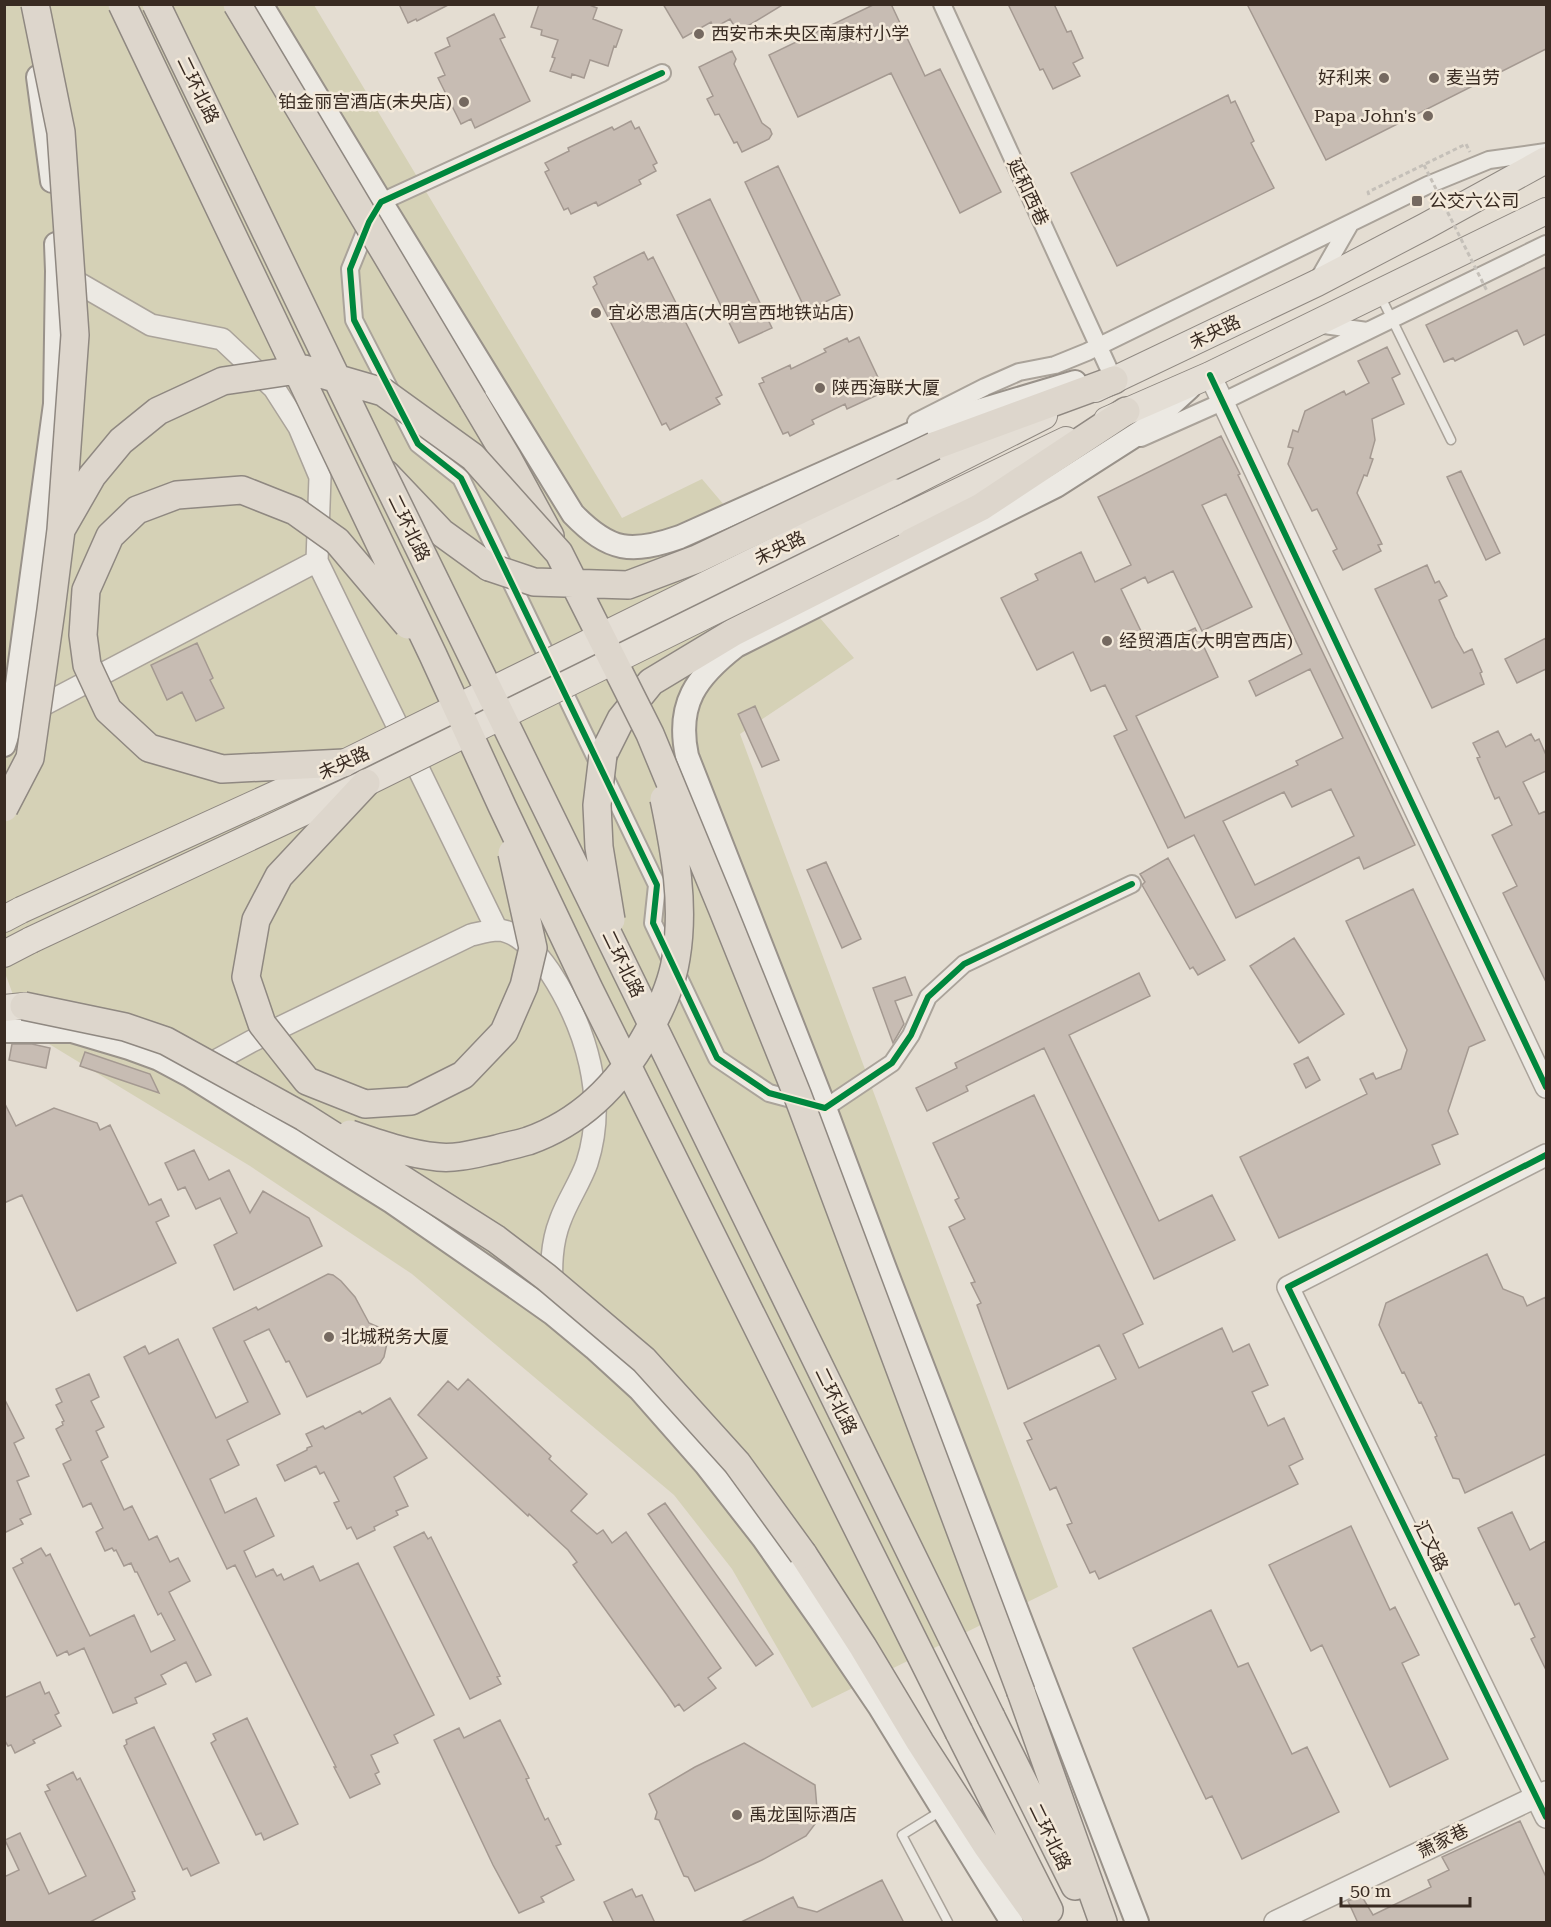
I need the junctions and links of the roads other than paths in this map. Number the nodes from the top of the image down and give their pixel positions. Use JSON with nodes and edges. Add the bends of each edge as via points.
{"nodes":[{"id":1,"x":22,"y":4,"type":"edge"},
{"id":2,"x":35,"y":4,"type":"edge"},
{"id":3,"x":122,"y":4,"type":"edge"},
{"id":4,"x":156,"y":4,"type":"edge"},
{"id":5,"x":237,"y":4,"type":"edge"},
{"id":6,"x":261,"y":4,"type":"edge"},
{"id":7,"x":942,"y":4,"type":"edge"},
{"id":8,"x":662,"y":73,"type":"dead end"},
{"id":9,"x":1546,"y":152,"type":"edge"},
{"id":10,"x":1546,"y":160,"type":"edge"},
{"id":11,"x":381,"y":202,"type":"junction"},
{"id":12,"x":1546,"y":211,"type":"edge"},
{"id":13,"x":1350,"y":224,"type":"junction"},
{"id":14,"x":1546,"y":244,"type":"edge"},
{"id":15,"x":57,"y":271,"type":"junction"},
{"id":16,"x":1317,"y":283,"type":"junction"},
{"id":17,"x":1378,"y":292,"type":"junction"},
{"id":18,"x":1391,"y":318,"type":"junction"},
{"id":19,"x":1313,"y":324,"type":"junction"},
{"id":20,"x":1367,"y":331,"type":"junction"},
{"id":21,"x":1099,"y":347,"type":"junction"},
{"id":22,"x":1112,"y":375,"type":"junction"},
{"id":23,"x":1203,"y":379,"type":"junction"},
{"id":24,"x":1222,"y":402,"type":"junction"},
{"id":25,"x":1126,"y":411,"type":"junction"},
{"id":26,"x":1451,"y":440,"type":"dead end"},
{"id":27,"x":881,"y":448,"type":"junction"},
{"id":28,"x":1107,"y":453,"type":"junction"},
{"id":29,"x":380,"y":468,"type":"junction"},
{"id":30,"x":61,"y":530,"type":"junction"},
{"id":31,"x":559,"y":553,"type":"junction"},
{"id":32,"x":317,"y":561,"type":"junction"},
{"id":33,"x":434,"y":655,"type":"junction"},
{"id":34,"x":12,"y":721,"type":"junction"},
{"id":35,"x":650,"y":734,"type":"junction"},
{"id":36,"x":4,"y":745,"type":"edge"},
{"id":37,"x":344,"y":763,"type":"junction"},
{"id":38,"x":366,"y":783,"type":"junction"},
{"id":39,"x":502,"y":807,"type":"junction"},
{"id":40,"x":4,"y":808,"type":"edge"},
{"id":41,"x":1132,"y":884,"type":"dead end"},
{"id":42,"x":13,"y":914,"type":"edge"},
{"id":43,"x":497,"y":930,"type":"junction"},
{"id":44,"x":615,"y":948,"type":"junction"},
{"id":45,"x":4,"y":954,"type":"edge"},
{"id":46,"x":14,"y":1007,"type":"edge"},
{"id":47,"x":4,"y":1031,"type":"edge"},
{"id":48,"x":189,"y":1075,"type":"junction"},
{"id":49,"x":1546,"y":1088,"type":"edge"},
{"id":50,"x":825,"y":1108,"type":"junction"},
{"id":51,"x":304,"y":1117,"type":"junction"},
{"id":52,"x":1546,"y":1155,"type":"edge"},
{"id":53,"x":553,"y":1314,"type":"junction"},
{"id":54,"x":1542,"y":1794,"type":"edge"},
{"id":55,"x":944,"y":1809,"type":"junction"},
{"id":56,"x":1546,"y":1817,"type":"edge"},
{"id":57,"x":1011,"y":1922,"type":"edge"},
{"id":58,"x":948,"y":1923,"type":"edge"},
{"id":59,"x":1041,"y":1923,"type":"edge"},
{"id":60,"x":1055,"y":1923,"type":"edge"},
{"id":61,"x":1092,"y":1923,"type":"edge"},
{"id":62,"x":1103,"y":1923,"type":"edge"},
{"id":63,"x":1137,"y":1923,"type":"edge"},
{"id":64,"x":1275,"y":1923,"type":"edge"}],
"edges":[{"from":1,"to":15,"type":"main road","via":[[34,51],[51,167]]},
{"from":2,"to":30,"type":"highway","bridge":true,"via":[[61,132],[75,335]]},
{"from":3,"to":33,"type":"highway","name":"二环北路","bridge":true},
{"from":4,"to":29,"type":"highway","name":"二环北路","bridge":true},
{"from":5,"to":31,"type":"highway","bridge":true,"via":[[508,459]]},
{"from":6,"to":11,"type":"main road"},
{"from":7,"to":21,"type":"street","name":"延和西巷"},
{"from":8,"to":11,"type":"street"},
{"from":9,"to":13,"type":"street","via":[[1489,160]]},
{"from":10,"to":16,"type":"main road","name":"未央路"},
{"from":11,"to":27,"type":"main road","via":[[573,514],[588,530],[604,539],[626,548],[654,546]]},
{"from":11,"to":50,"type":"street","via":[[350,269],[354,320],[418,444],[461,478],[657,885],[653,923],[717,1058],[770,1093]]},
{"from":12,"to":17,"type":"main road","name":"未央路"},
{"from":13,"to":16,"type":"street"},
{"from":13,"to":21,"type":"street"},
{"from":14,"to":18,"type":"street"},
{"from":15,"to":32,"type":"street","via":[[151,325],[222,339],[274,388],[299,427],[320,477]]},
{"from":15,"to":34,"type":"main road","via":[[55,404]]},
{"from":16,"to":22,"type":"main road","name":"未央路","via":[[1174,352]]},
{"from":17,"to":18,"type":"lane"},
{"from":17,"to":19,"type":"main road","name":"未央路"},
{"from":18,"to":20,"type":"street"},
{"from":18,"to":26,"type":"lane"},
{"from":19,"to":20,"type":"street"},
{"from":19,"to":23,"type":"main road","name":"未央路"},
{"from":20,"to":24,"type":"street"},
{"from":21,"to":22,"type":"street","name":"延和西巷"},
{"from":21,"to":27,"type":"street","via":[[985,387],[914,422]]},
{"from":22,"to":27,"type":"main road","via":[[931,425]]},
{"from":22,"to":29,"type":"highway","bridge":true,"via":[[934,446],[697,559],[628,585],[534,582],[489,567],[442,533]]},
{"from":22,"to":37,"type":"main road","name":"未央路","bridge":true,"via":[[894,492]]},
{"from":23,"to":24,"type":"street"},
{"from":23,"to":25,"type":"main road","name":"未央路"},
{"from":23,"to":28,"type":"main road","via":[[1142,431]]},
{"from":24,"to":28,"type":"street"},
{"from":24,"to":49,"type":"street"},
{"from":25,"to":38,"type":"main road","name":"未央路","bridge":true},
{"from":25,"to":44,"type":"highway","bridge":true,"via":[[981,507],[734,632],[651,681],[621,719],[603,755],[597,805],[599,847]]},
{"from":28,"to":50,"type":"main road","via":[[1056,486],[736,646],[704,674],[692,691],[683,725],[687,756]]},
{"from":29,"to":44,"type":"highway","name":"二环北路","bridge":true},
{"from":30,"to":31,"type":"highway","bridge":true,"via":[[92,476],[121,441],[158,411],[223,381],[304,369],[383,392],[473,457]]},
{"from":30,"to":40,"type":"highway","bridge":true,"via":[[30,759]]},
{"from":31,"to":35,"type":"highway","bridge":true},
{"from":32,"to":34,"type":"street"},
{"from":32,"to":43,"type":"street"},
{"from":33,"to":37,"type":"highway","bridge":true,"via":[[337,541],[295,511],[242,490],[177,495],[137,510],[110,536],[86,590],[83,635],[87,665],[108,710],[149,748],[222,769]]},
{"from":33,"to":39,"type":"highway","name":"二环北路","bridge":true},
{"from":34,"to":36,"type":"main road"},
{"from":35,"to":51,"type":"highway","bridge":true,"via":[[671,833],[680,918],[668,992],[656,1019],[618,1079],[601,1097],[552,1129],[528,1141],[467,1156],[406,1152]]},
{"from":35,"to":62,"type":"highway","bridge":true,"via":[[797,1094],[1021,1692]]},
{"from":37,"to":42,"type":"main road","name":"未央路","bridge":true},
{"from":38,"to":39,"type":"highway","bridge":true,"via":[[279,876],[256,920],[246,977],[262,1024],[307,1081],[365,1104],[411,1101],[463,1075],[504,1032],[524,986],[533,948]]},
{"from":38,"to":45,"type":"main road","name":"未央路","bridge":true},
{"from":39,"to":60,"type":"highway","name":"二环北路","bridge":true,"via":[[588,989]]},
{"from":41,"to":50,"type":"street","via":[[964,964],[928,997],[911,1035],[892,1064]]},
{"from":43,"to":48,"type":"street","via":[[471,935]]},
{"from":43,"to":53,"type":"street","via":[[526,944],[561,988],[587,1051],[593,1086],[594,1136],[583,1172],[560,1220],[550,1263]]},
{"from":44,"to":61,"type":"highway","name":"二环北路","bridge":true},
{"from":46,"to":51,"type":"highway","bridge":true,"via":[[125,1027],[166,1041]]},
{"from":47,"to":48,"type":"main road","via":[[72,1031],[159,1059]]},
{"from":48,"to":53,"type":"main road","via":[[392,1202]]},
{"from":50,"to":63,"type":"main road"},
{"from":51,"to":59,"type":"highway","bridge":true,"via":[[496,1239],[644,1360],[730,1455],[803,1554],[944,1780]]},
{"from":52,"to":54,"type":"street","name":"汇文路","via":[[1288,1287]]},
{"from":53,"to":55,"type":"main road","via":[[640,1390],[706,1465],[822,1622]]},
{"from":54,"to":56,"type":"street","name":"汇文路"},
{"from":54,"to":64,"type":"street","name":"萧家巷"},
{"from":55,"to":57,"type":"main road"},
{"from":55,"to":58,"type":"lane","via":[[902,1835]]}]}
